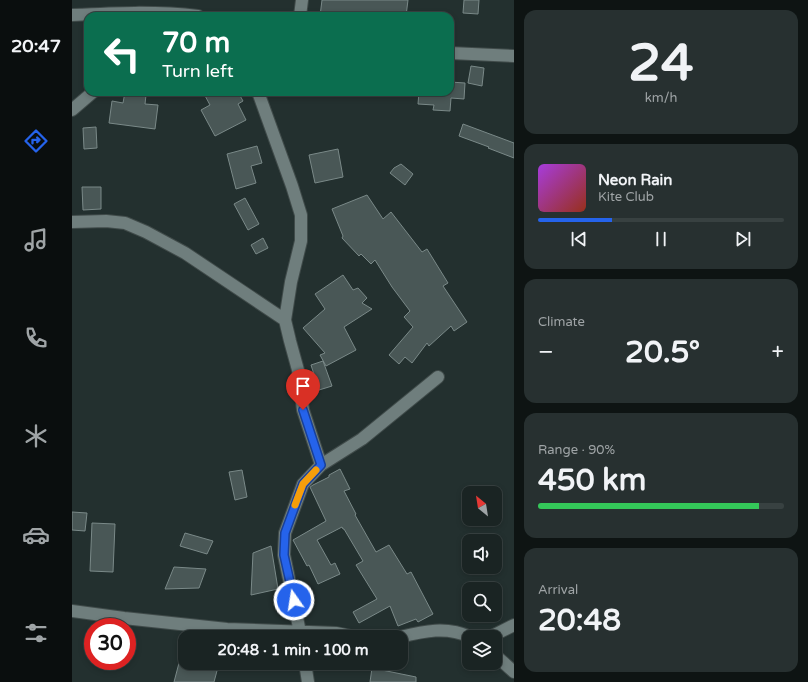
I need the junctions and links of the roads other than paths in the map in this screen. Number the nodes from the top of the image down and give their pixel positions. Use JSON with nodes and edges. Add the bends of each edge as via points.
{"nodes":[{"id":1,"x":302,"y":0,"type":"edge"},
{"id":2,"x":300,"y":12,"type":"edge"},
{"id":3,"x":72,"y":15,"type":"edge"},
{"id":4,"x":84,"y":15,"type":"edge"},
{"id":5,"x":454,"y":53,"type":"edge"},
{"id":6,"x":514,"y":56,"type":"edge"},
{"id":7,"x":89,"y":96,"type":"edge"},
{"id":8,"x":259,"y":96,"type":"edge"},
{"id":9,"x":72,"y":110,"type":"edge"},
{"id":10,"x":72,"y":222,"type":"edge"},
{"id":11,"x":285,"y":320,"type":"junction"},
{"id":12,"x":438,"y":377,"type":"dead end"},
{"id":13,"x":321,"y":465,"type":"junction"},
{"id":14,"x":72,"y":611,"type":"edge"},
{"id":15,"x":514,"y":625,"type":"edge"},
{"id":16,"x":252,"y":630,"type":"edge"},
{"id":17,"x":300,"y":630,"type":"edge"},
{"id":18,"x":502,"y":631,"type":"edge"},
{"id":19,"x":462,"y":633,"type":"edge"},
{"id":20,"x":408,"y":635,"type":"edge"},
{"id":21,"x":502,"y":661,"type":"edge"},
{"id":22,"x":306,"y":670,"type":"edge"},
{"id":23,"x":514,"y":672,"type":"edge"},
{"id":24,"x":308,"y":682,"type":"edge"}],
"edges":[{"from":1,"to":2,"type":"street"},
{"from":3,"to":4,"type":"street"},
{"from":5,"to":6,"type":"street"},
{"from":7,"to":9,"type":"street"},
{"from":8,"to":11,"type":"street","via":[[301,215],[301,241]]},
{"from":10,"to":11,"type":"street","via":[[125,223],[146,232]]},
{"from":11,"to":13,"type":"street","via":[[298,370],[303,410]]},
{"from":12,"to":13,"type":"street","via":[[362,439]]},
{"from":13,"to":17,"type":"street","via":[[303,484],[285,533],[284,555]]},
{"from":14,"to":16,"type":"street"},
{"from":15,"to":18,"type":"street"},
{"from":19,"to":20,"type":"street","via":[[444,630]]},
{"from":21,"to":23,"type":"street"},
{"from":22,"to":24,"type":"street"}]}
